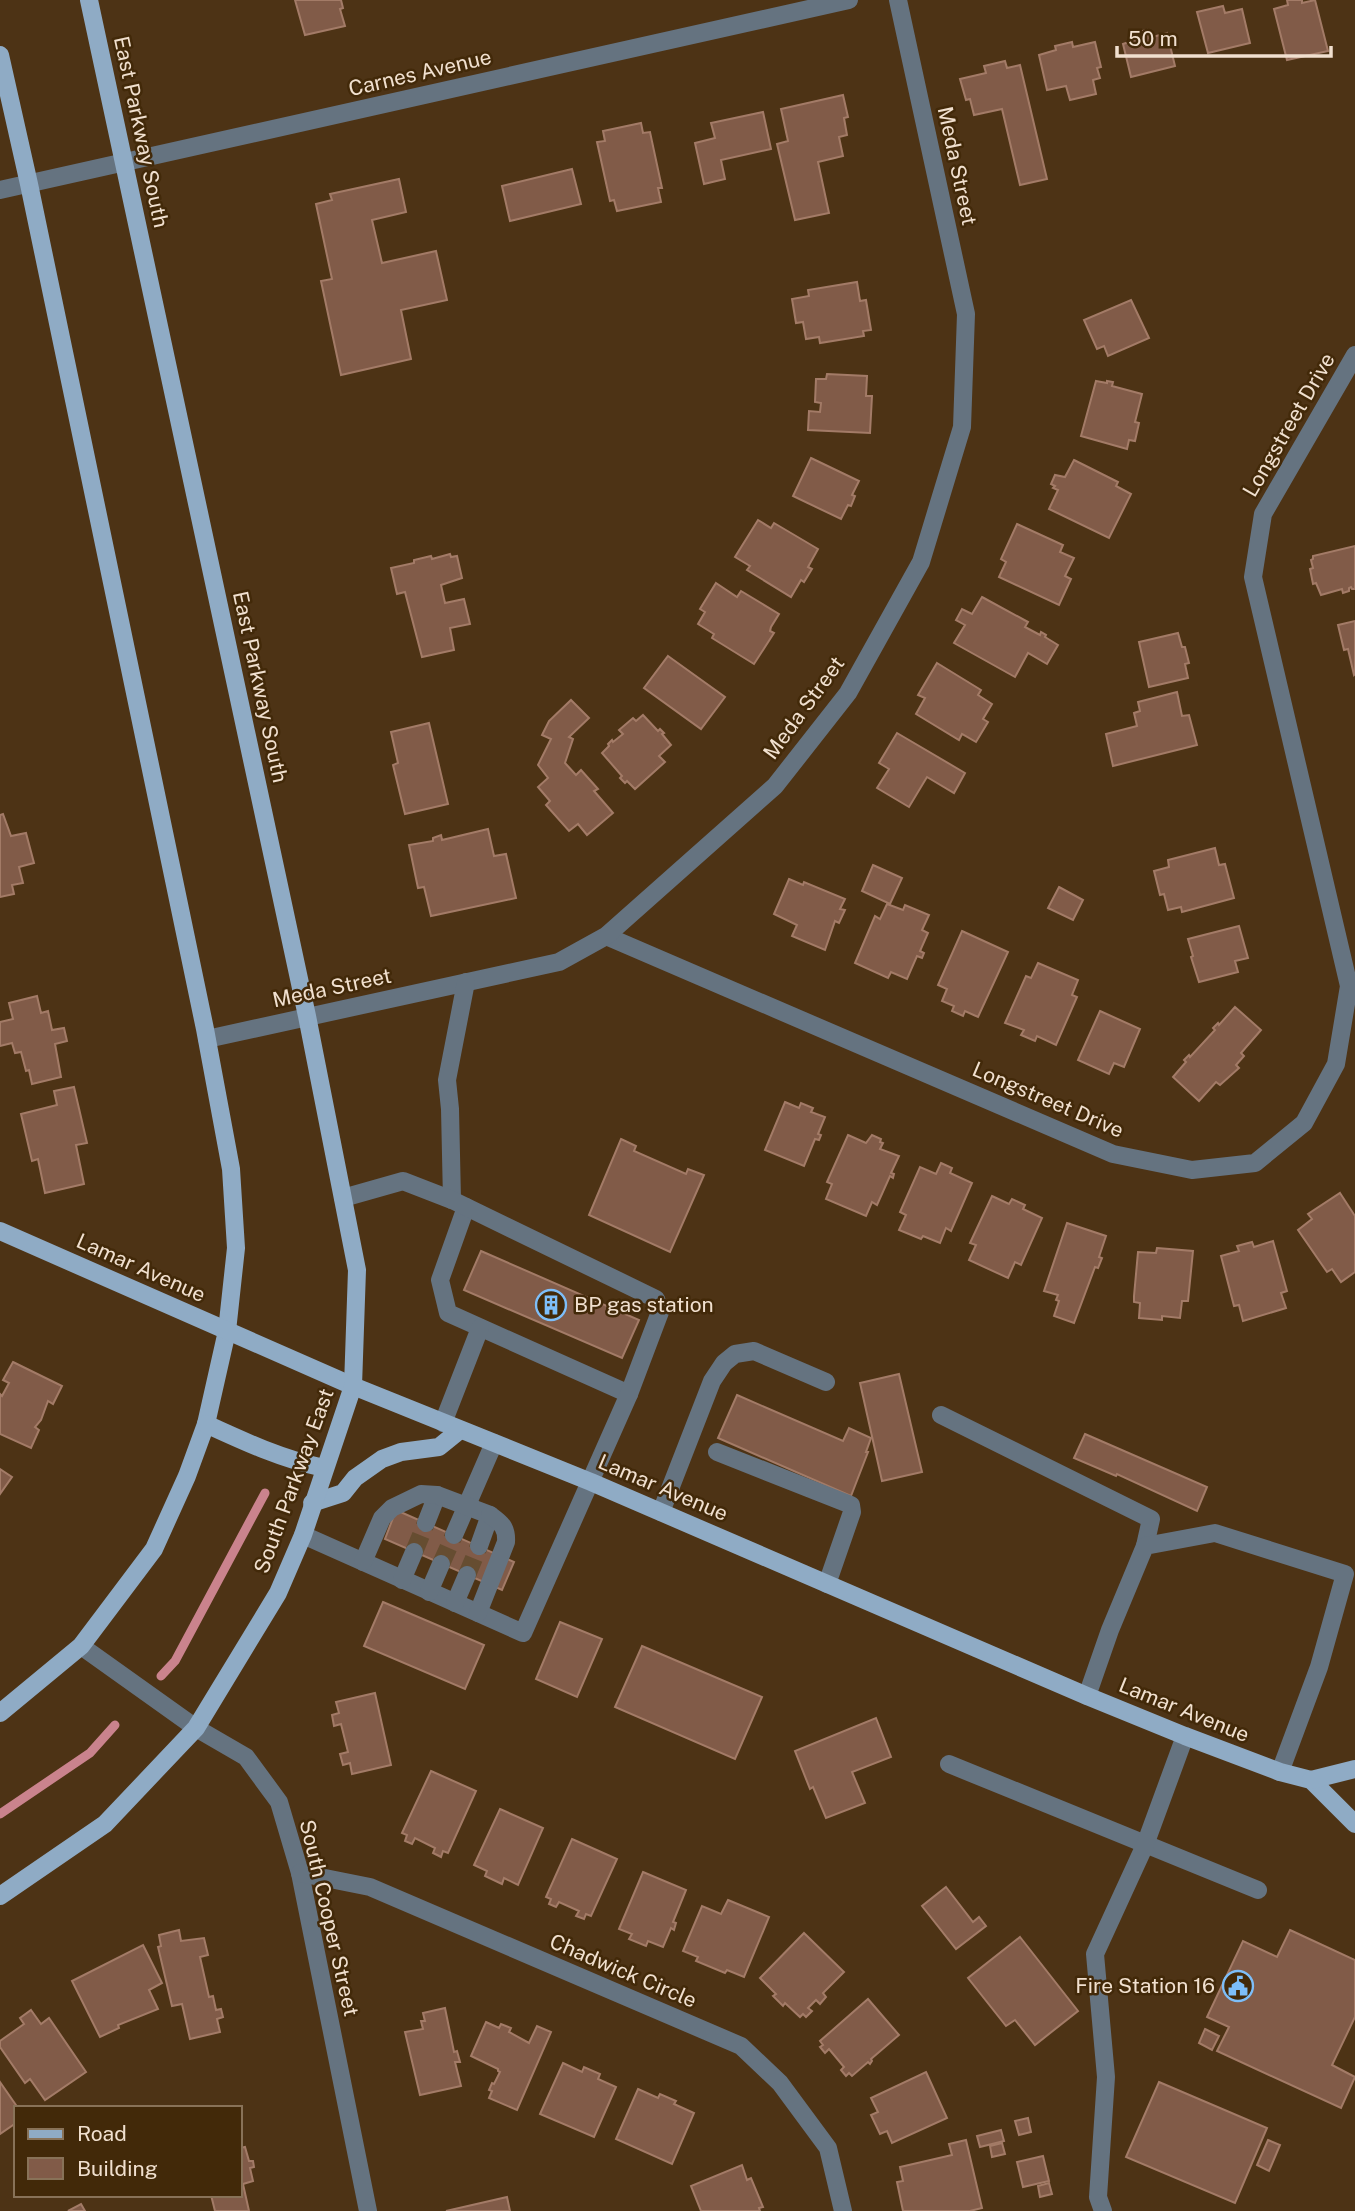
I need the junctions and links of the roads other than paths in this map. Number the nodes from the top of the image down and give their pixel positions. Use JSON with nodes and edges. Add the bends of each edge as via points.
{"nodes":[{"id":1,"x":89,"y":0,"type":"edge"},
{"id":2,"x":849,"y":0,"type":"edge"},
{"id":3,"x":898,"y":0,"type":"edge"},
{"id":4,"x":0,"y":55,"type":"edge"},
{"id":5,"x":125,"y":163,"type":"junction"},
{"id":6,"x":29,"y":184,"type":"junction"},
{"id":7,"x":0,"y":190,"type":"edge"},
{"id":8,"x":1355,"y":355,"type":"edge"},
{"id":9,"x":606,"y":936,"type":"junction"},
{"id":10,"x":466,"y":982,"type":"junction"},
{"id":11,"x":307,"y":1016,"type":"junction"},
{"id":12,"x":207,"y":1039,"type":"junction"},
{"id":13,"x":343,"y":1198,"type":"junction"},
{"id":14,"x":459,"y":1204,"type":"junction"},
{"id":15,"x":0,"y":1231,"type":"edge"},
{"id":16,"x":480,"y":1328,"type":"junction"},
{"id":17,"x":227,"y":1331,"type":"junction"},
{"id":18,"x":826,"y":1382,"type":"dead end"},
{"id":19,"x":353,"y":1387,"type":"junction"},
{"id":20,"x":629,"y":1394,"type":"junction"},
{"id":21,"x":941,"y":1415,"type":"dead end"},
{"id":22,"x":443,"y":1423,"type":"junction"},
{"id":23,"x":206,"y":1424,"type":"junction"},
{"id":24,"x":460,"y":1430,"type":"junction"},
{"id":25,"x":494,"y":1443,"type":"junction"},
{"id":26,"x":717,"y":1452,"type":"dead end"},
{"id":27,"x":324,"y":1468,"type":"junction"},
{"id":28,"x":591,"y":1482,"type":"junction"},
{"id":29,"x":437,"y":1494,"type":"junction"},
{"id":30,"x":312,"y":1503,"type":"junction"},
{"id":31,"x":468,"y":1505,"type":"junction"},
{"id":32,"x":661,"y":1512,"type":"junction"},
{"id":33,"x":490,"y":1515,"type":"junction"},
{"id":34,"x":426,"y":1523,"type":"tunnel mouth"},
{"id":35,"x":303,"y":1535,"type":"junction"},
{"id":36,"x":454,"y":1535,"type":"tunnel mouth"},
{"id":37,"x":479,"y":1546,"type":"tunnel mouth"},
{"id":38,"x":1145,"y":1546,"type":"junction"},
{"id":39,"x":414,"y":1552,"type":"tunnel mouth"},
{"id":40,"x":363,"y":1562,"type":"junction"},
{"id":41,"x":441,"y":1564,"type":"tunnel mouth"},
{"id":42,"x":467,"y":1575,"type":"tunnel mouth"},
{"id":43,"x":402,"y":1580,"type":"junction"},
{"id":44,"x":827,"y":1584,"type":"junction"},
{"id":45,"x":429,"y":1592,"type":"junction"},
{"id":46,"x":455,"y":1603,"type":"junction"},
{"id":47,"x":478,"y":1614,"type":"junction"},
{"id":48,"x":81,"y":1646,"type":"junction"},
{"id":49,"x":1087,"y":1696,"type":"junction"},
{"id":50,"x":0,"y":1713,"type":"edge"},
{"id":51,"x":196,"y":1728,"type":"junction"},
{"id":52,"x":1185,"y":1736,"type":"junction"},
{"id":53,"x":949,"y":1764,"type":"dead end"},
{"id":54,"x":1355,"y":1769,"type":"edge"},
{"id":55,"x":1280,"y":1772,"type":"junction"},
{"id":56,"x":1311,"y":1780,"type":"junction"},
{"id":57,"x":1355,"y":1824,"type":"edge"},
{"id":58,"x":1145,"y":1845,"type":"junction"},
{"id":59,"x":300,"y":1873,"type":"junction"},
{"id":60,"x":1258,"y":1890,"type":"dead end"},
{"id":61,"x":0,"y":1896,"type":"edge"},
{"id":62,"x":368,"y":2211,"type":"edge"},
{"id":63,"x":843,"y":2211,"type":"edge"},
{"id":64,"x":1103,"y":2211,"type":"edge"}],
"edges":[{"from":1,"to":5,"type":"main road","name":"East Parkway South"},
{"from":2,"to":5,"type":"street","name":"Carnes Avenue"},
{"from":3,"to":9,"type":"street","name":"Meda Street","via":[[966,314],[962,426],[921,562],[848,693],[775,786]]},
{"from":4,"to":6,"type":"main road"},
{"from":5,"to":6,"type":"street","name":"Carnes Avenue"},
{"from":5,"to":11,"type":"main road","name":"East Parkway South"},
{"from":6,"to":7,"type":"street","name":"Carnes Avenue"},
{"from":6,"to":12,"type":"main road"},
{"from":8,"to":9,"type":"street","name":"Longstreet Drive","via":[[1263,514],[1253,577],[1349,986],[1336,1064],[1304,1123],[1255,1163],[1192,1170],[1113,1154]]},
{"from":9,"to":10,"type":"street","name":"Meda Street","via":[[559,962]]},
{"from":10,"to":11,"type":"street","name":"Meda Street"},
{"from":10,"to":14,"type":"street","via":[[447,1080]]},
{"from":11,"to":12,"type":"street","name":"Meda Street"},
{"from":11,"to":13,"type":"main road","name":"East Parkway South"},
{"from":12,"to":17,"type":"main road","via":[[231,1169],[236,1248]]},
{"from":13,"to":14,"type":"street","via":[[403,1181]]},
{"from":13,"to":19,"type":"main road","name":"East Parkway South","via":[[357,1270]]},
{"from":14,"to":16,"type":"street","via":[[440,1280],[449,1313]]},
{"from":14,"to":20,"type":"street","via":[[656,1299],[660,1312]]},
{"from":15,"to":17,"type":"main road","name":"Lamar Avenue"},
{"from":16,"to":20,"type":"street"},
{"from":16,"to":22,"type":"street"},
{"from":17,"to":19,"type":"main road","name":"Lamar Avenue"},
{"from":17,"to":23,"type":"main road"},
{"from":18,"to":32,"type":"street","via":[[754,1351],[735,1354],[712,1381]]},
{"from":19,"to":22,"type":"main road","name":"Lamar Avenue"},
{"from":19,"to":27,"type":"main road","name":"South Parkway East"},
{"from":20,"to":28,"type":"street"},
{"from":21,"to":38,"type":"street","via":[[1150,1519]]},
{"from":22,"to":24,"type":"main road","name":"Lamar Avenue"},
{"from":23,"to":27,"type":"main road","via":[[261,1450]]},
{"from":23,"to":48,"type":"main road","via":[[154,1549]]},
{"from":24,"to":25,"type":"main road","name":"Lamar Avenue"},
{"from":24,"to":30,"type":"main road","via":[[439,1447],[382,1459],[343,1493]]},
{"from":25,"to":28,"type":"main road","name":"Lamar Avenue"},
{"from":25,"to":31,"type":"street"},
{"from":26,"to":44,"type":"street","via":[[851,1505]]},
{"from":27,"to":30,"type":"main road","name":"South Parkway East"},
{"from":28,"to":32,"type":"main road","name":"Lamar Avenue"},
{"from":28,"to":47,"type":"street","via":[[523,1633]]},
{"from":29,"to":31,"type":"street"},
{"from":29,"to":34,"type":"street"},
{"from":29,"to":40,"type":"street","via":[[421,1494],[392,1507],[382,1518]]},
{"from":30,"to":35,"type":"main road","name":"South Parkway East"},
{"from":31,"to":33,"type":"street"},
{"from":31,"to":36,"type":"street"},
{"from":32,"to":44,"type":"main road","name":"Lamar Avenue"},
{"from":33,"to":37,"type":"street"},
{"from":33,"to":47,"type":"street","via":[[507,1531],[506,1542]]},
{"from":35,"to":40,"type":"street"},
{"from":35,"to":51,"type":"main road","name":"South Parkway East","via":[[278,1593]]},
{"from":38,"to":49,"type":"street"},
{"from":38,"to":55,"type":"street","via":[[1215,1533],[1345,1574],[1319,1667]]},
{"from":39,"to":43,"type":"street"},
{"from":40,"to":43,"type":"street"},
{"from":41,"to":45,"type":"street"},
{"from":42,"to":46,"type":"street"},
{"from":43,"to":45,"type":"street"},
{"from":44,"to":49,"type":"main road","name":"Lamar Avenue"},
{"from":45,"to":46,"type":"street"},
{"from":46,"to":47,"type":"street"},
{"from":48,"to":50,"type":"main road"},
{"from":48,"to":51,"type":"street","name":"South Cooper Street"},
{"from":49,"to":52,"type":"main road","name":"Lamar Avenue"},
{"from":51,"to":59,"type":"street","name":"South Cooper Street","via":[[246,1757],[279,1802]]},
{"from":51,"to":61,"type":"main road","name":"South Parkway East","via":[[105,1824]]},
{"from":52,"to":55,"type":"main road","name":"Lamar Avenue"},
{"from":52,"to":58,"type":"street"},
{"from":53,"to":58,"type":"street"},
{"from":54,"to":56,"type":"main road","name":"Lamar Avenue"},
{"from":55,"to":56,"type":"main road","name":"Lamar Avenue"},
{"from":56,"to":57,"type":"main road"},
{"from":58,"to":60,"type":"street"},
{"from":58,"to":64,"type":"street","via":[[1095,1954],[1106,2077],[1098,2197]]},
{"from":59,"to":62,"type":"street","name":"South Cooper Street"},
{"from":59,"to":63,"type":"street","name":"Chadwick Circle","via":[[370,1887],[741,2046],[780,2083],[828,2148]]}]}
